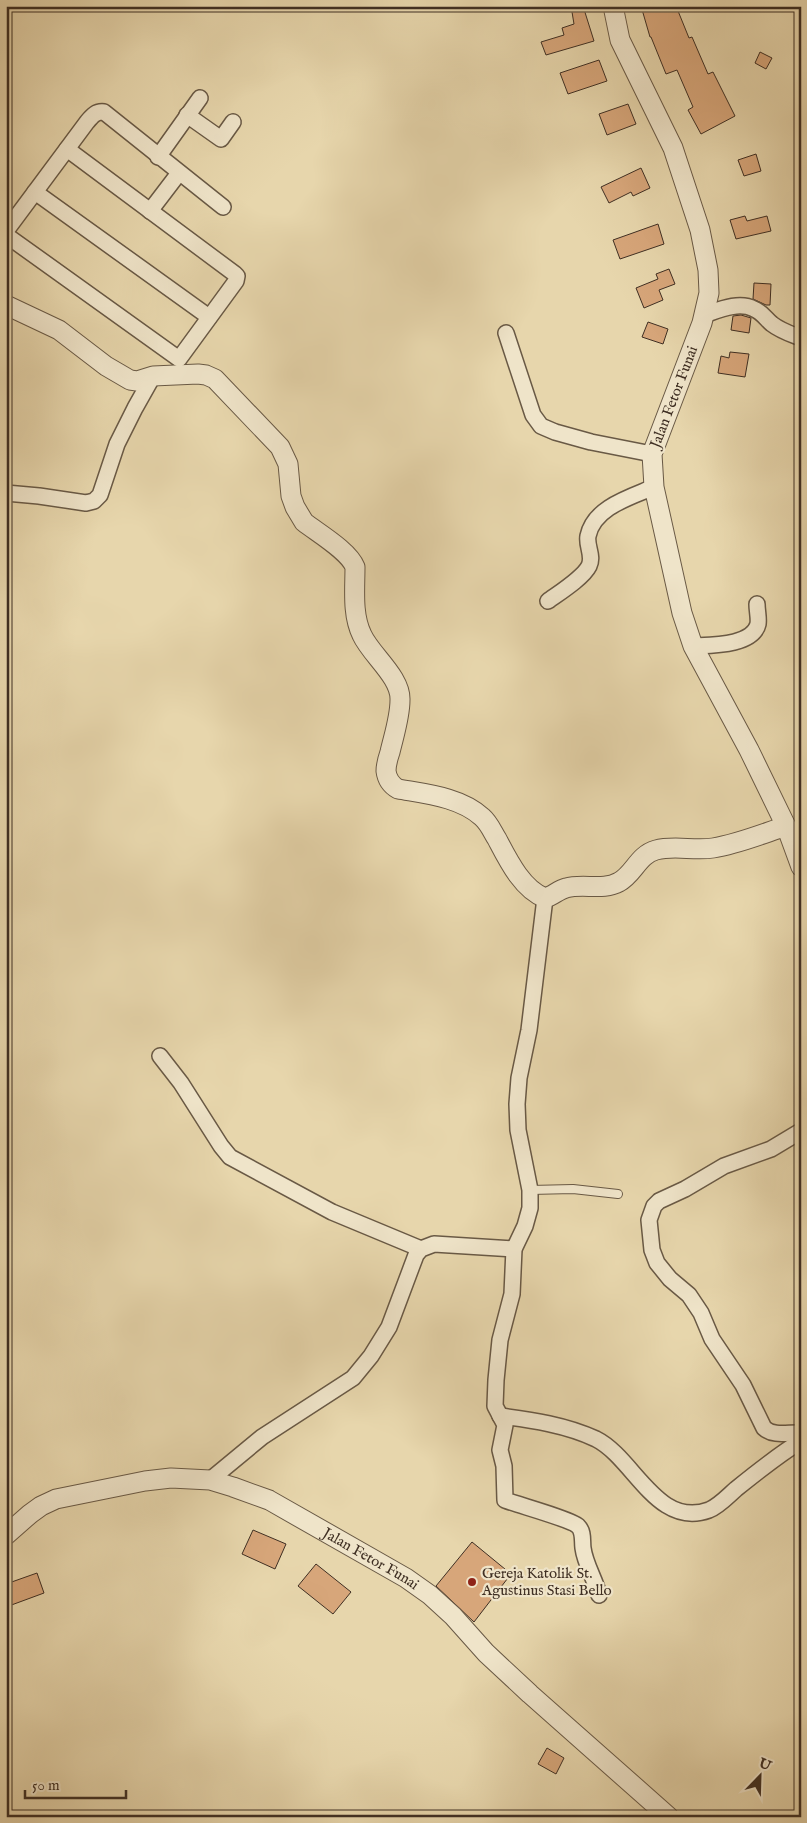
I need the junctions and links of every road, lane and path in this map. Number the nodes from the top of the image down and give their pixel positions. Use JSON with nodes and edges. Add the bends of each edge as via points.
{"nodes":[{"id":1,"x":614,"y":6,"type":"edge"},
{"id":2,"x":200,"y":98,"type":"dead end"},
{"id":3,"x":187,"y":115,"type":"junction"},
{"id":4,"x":233,"y":122,"type":"dead end"},
{"id":5,"x":67,"y":149,"type":"junction"},
{"id":6,"x":158,"y":157,"type":"junction"},
{"id":7,"x":179,"y":173,"type":"junction"},
{"id":8,"x":36,"y":192,"type":"junction"},
{"id":9,"x":223,"y":207,"type":"dead end"},
{"id":10,"x":150,"y":211,"type":"junction"},
{"id":11,"x":6,"y":233,"type":"edge"},
{"id":12,"x":6,"y":304,"type":"edge"},
{"id":13,"x":704,"y":315,"type":"junction"},
{"id":14,"x":209,"y":317,"type":"junction"},
{"id":15,"x":506,"y":333,"type":"dead end"},
{"id":16,"x":801,"y":338,"type":"edge"},
{"id":17,"x":153,"y":376,"type":"junction"},
{"id":18,"x":652,"y":454,"type":"junction"},
{"id":19,"x":654,"y":487,"type":"junction"},
{"id":20,"x":6,"y":493,"type":"edge"},
{"id":21,"x":548,"y":602,"type":"dead end"},
{"id":22,"x":757,"y":604,"type":"dead end"},
{"id":23,"x":693,"y":646,"type":"junction"},
{"id":24,"x":786,"y":826,"type":"junction"},
{"id":25,"x":801,"y":867,"type":"edge"},
{"id":26,"x":545,"y":898,"type":"junction"},
{"id":27,"x":160,"y":1056,"type":"dead end"},
{"id":28,"x":801,"y":1131,"type":"edge"},
{"id":29,"x":530,"y":1190,"type":"junction"},
{"id":30,"x":618,"y":1194,"type":"dead end"},
{"id":31,"x":514,"y":1248,"type":"junction"},
{"id":32,"x":421,"y":1249,"type":"junction"},
{"id":33,"x":500,"y":1416,"type":"junction"},
{"id":34,"x":801,"y":1433,"type":"edge"},
{"id":35,"x":801,"y":1441,"type":"edge"},
{"id":36,"x":210,"y":1480,"type":"junction"},
{"id":37,"x":6,"y":1535,"type":"edge"},
{"id":38,"x":599,"y":1595,"type":"dead end"},
{"id":39,"x":669,"y":1817,"type":"edge"}],
"edges":[{"from":1,"to":13,"type":"street","name":"Jalan Fetor Funai","via":[[620,40],[673,148],[700,230],[708,270],[709,293]]},
{"from":2,"to":3,"type":"street"},
{"from":3,"to":4,"type":"street","via":[[221,139]]},
{"from":3,"to":6,"type":"street"},
{"from":5,"to":6,"type":"street","via":[[87,122],[95,114],[104,112]]},
{"from":5,"to":8,"type":"street"},
{"from":5,"to":10,"type":"street"},
{"from":6,"to":7,"type":"street"},
{"from":7,"to":9,"type":"street"},
{"from":7,"to":10,"type":"street"},
{"from":8,"to":11,"type":"street"},
{"from":8,"to":14,"type":"street"},
{"from":10,"to":14,"type":"street","via":[[237,276]]},
{"from":11,"to":14,"type":"street","via":[[179,359]]},
{"from":12,"to":17,"type":"street","via":[[59,330],[123,377],[137,381]]},
{"from":13,"to":16,"type":"street","via":[[727,308],[753,308],[772,324]]},
{"from":13,"to":18,"type":"street","name":"Jalan Fetor Funai"},
{"from":15,"to":18,"type":"street","via":[[533,415],[541,426],[591,442]]},
{"from":17,"to":20,"type":"street","via":[[117,444],[97,499],[86,503]]},
{"from":17,"to":26,"type":"street","via":[[198,374],[211,377],[280,447],[288,464],[291,496],[300,516],[352,561],[358,627],[400,691],[386,768],[392,784],[398,789],[457,802],[481,816],[517,873],[532,890]]},
{"from":18,"to":19,"type":"street","name":"Jalan Fetor Funai"},
{"from":19,"to":21,"type":"street","via":[[613,505],[598,518],[588,537],[589,567]]},
{"from":19,"to":23,"type":"street","name":"Jalan Fetor Funai","via":[[682,613]]},
{"from":22,"to":23,"type":"street","via":[[758,623],[746,639]]},
{"from":23,"to":24,"type":"street","name":"Jalan Fetor Funai"},
{"from":24,"to":25,"type":"street","name":"Jalan Fetor Funai"},
{"from":24,"to":26,"type":"street","via":[[714,848],[655,850],[645,855],[619,882],[567,888]]},
{"from":26,"to":29,"type":"street","via":[[517,1104],[518,1130]]},
{"from":27,"to":32,"type":"street","via":[[230,1158],[332,1212]]},
{"from":28,"to":34,"type":"street","via":[[770,1149],[724,1166],[659,1201],[649,1220],[652,1250],[657,1263],[702,1313],[712,1339],[743,1385],[764,1428],[774,1433]]},
{"from":29,"to":30,"type":"lane","via":[[573,1189]]},
{"from":29,"to":31,"type":"street","via":[[530,1208]]},
{"from":31,"to":32,"type":"street","via":[[434,1244]]},
{"from":31,"to":33,"type":"street","via":[[512,1294],[500,1340],[496,1380],[495,1406]]},
{"from":32,"to":36,"type":"street","via":[[389,1327],[353,1378],[262,1437]]},
{"from":33,"to":35,"type":"street","via":[[540,1422],[596,1439],[666,1505],[692,1514],[712,1508]]},
{"from":33,"to":38,"type":"street","via":[[505,1425],[500,1450],[505,1500],[579,1528],[584,1555]]},
{"from":36,"to":37,"type":"street","name":"Jalan Fetor Funai","via":[[171,1478],[145,1481],[56,1499],[41,1506]]},
{"from":36,"to":39,"type":"street","name":"Jalan Fetor Funai","via":[[269,1500],[430,1595],[530,1694]]}]}
